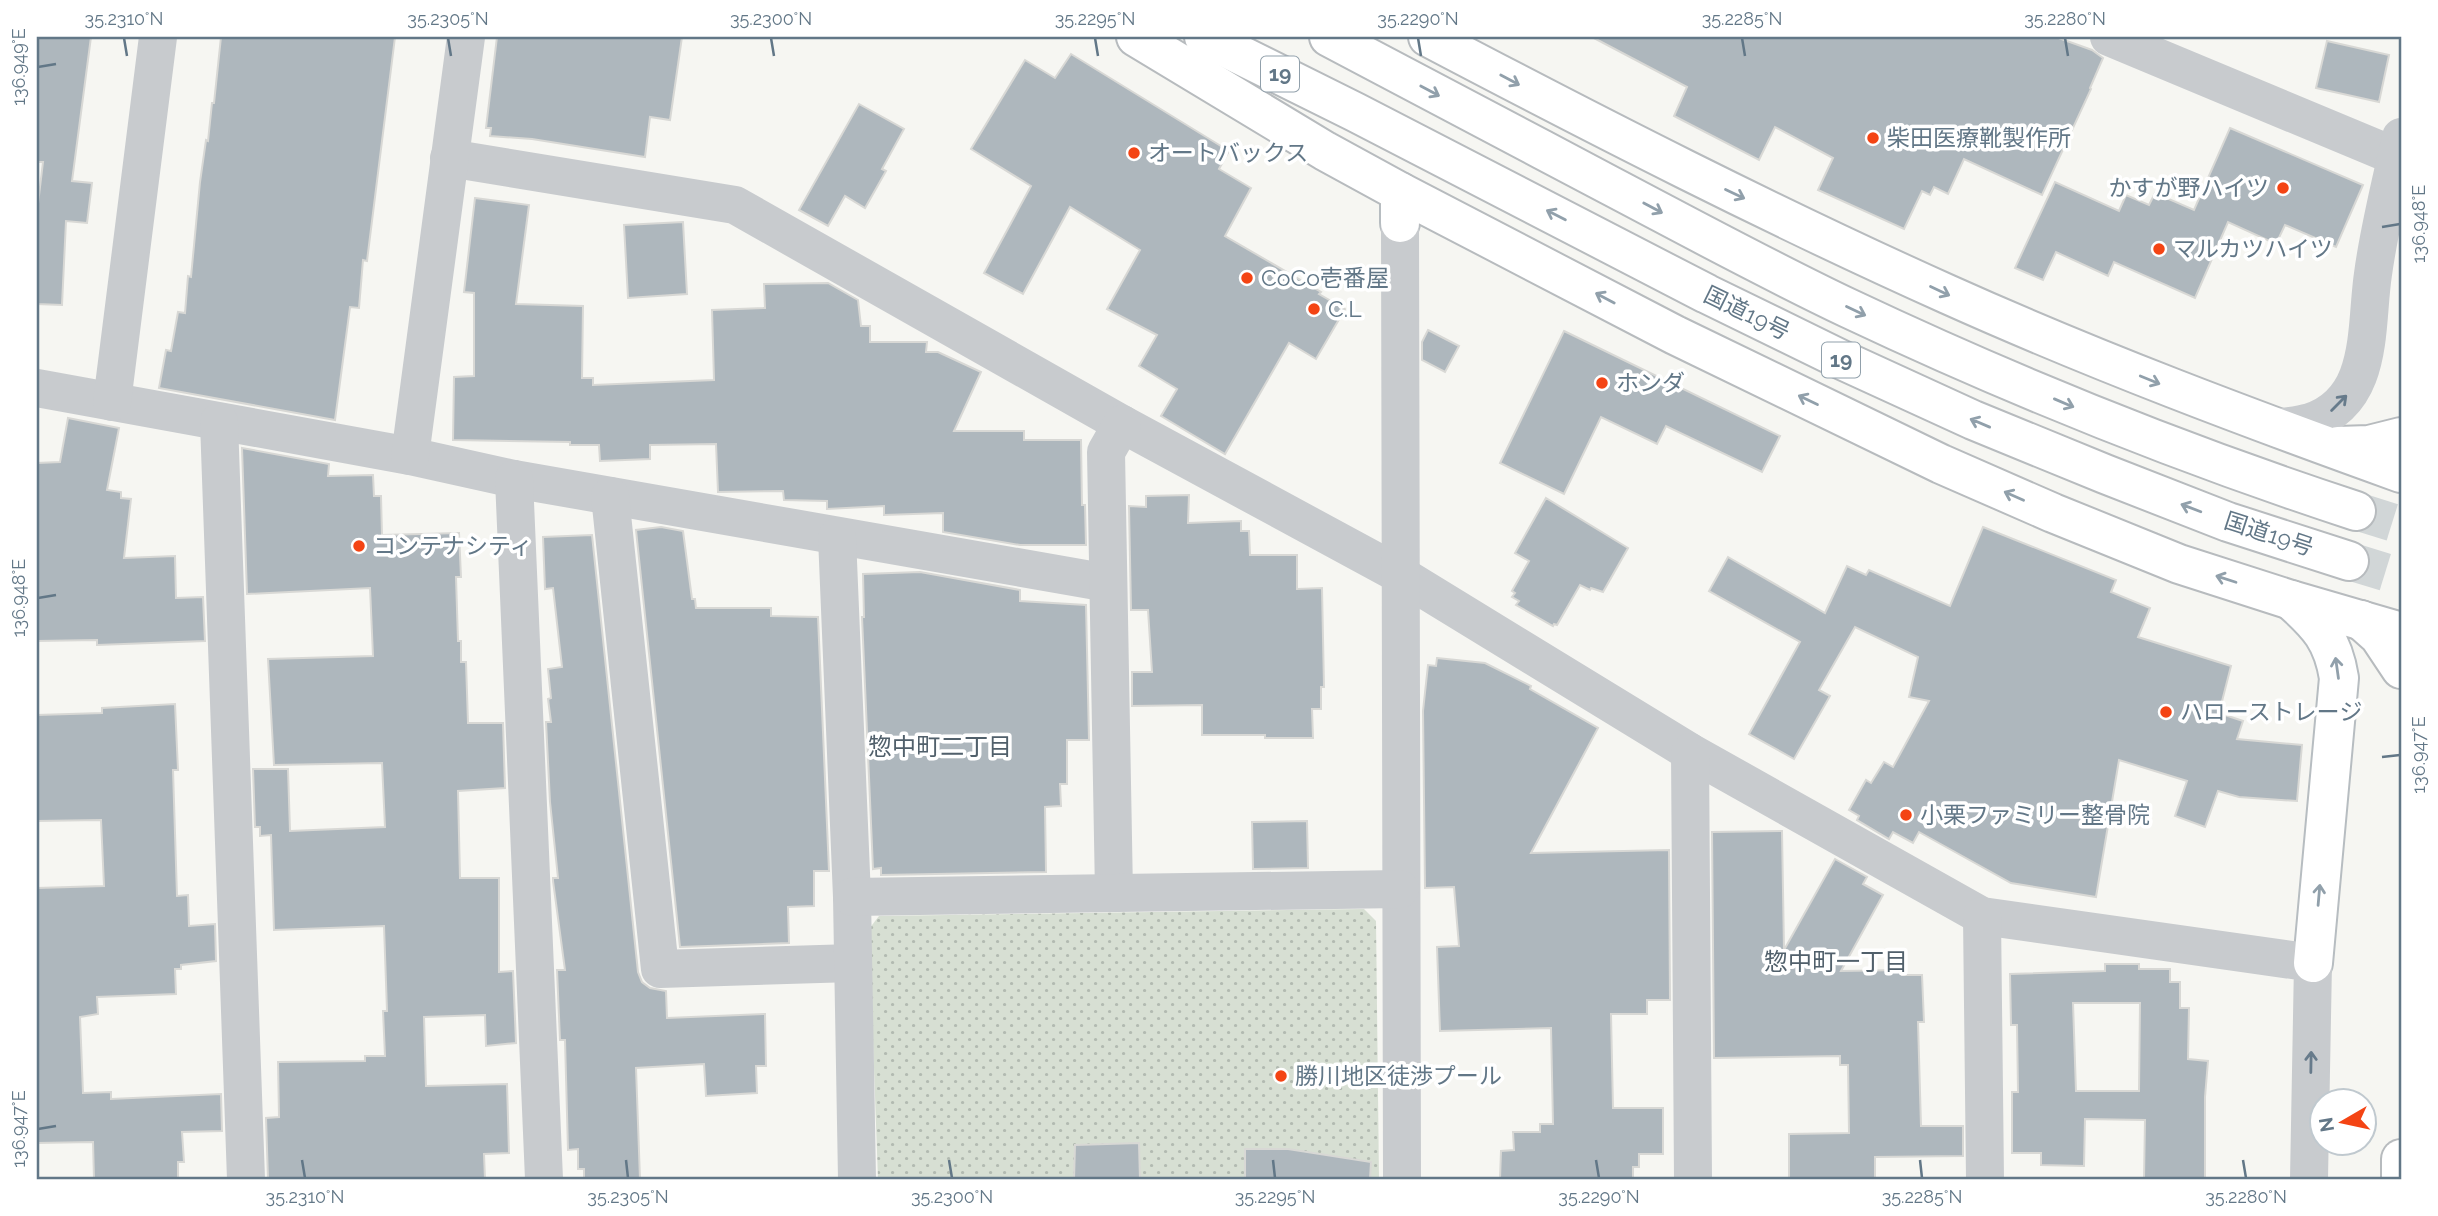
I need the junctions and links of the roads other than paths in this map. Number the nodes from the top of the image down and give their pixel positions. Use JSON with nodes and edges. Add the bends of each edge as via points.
{"nodes":[{"id":1,"x":158,"y":37,"type":"edge"},
{"id":2,"x":466,"y":37,"type":"edge"},
{"id":3,"x":1136,"y":37,"type":"edge"},
{"id":4,"x":1204,"y":37,"type":"edge"},
{"id":5,"x":1329,"y":37,"type":"edge"},
{"id":6,"x":1428,"y":37,"type":"edge"},
{"id":7,"x":2109,"y":37,"type":"edge"},
{"id":8,"x":2399,"y":147,"type":"edge"},
{"id":9,"x":449,"y":158,"type":"junction"},
{"id":10,"x":1400,"y":208,"type":"junction"},
{"id":11,"x":37,"y":388,"type":"edge"},
{"id":12,"x":112,"y":402,"type":"junction"},
{"id":13,"x":219,"y":422,"type":"junction"},
{"id":14,"x":1122,"y":424,"type":"junction"},
{"id":15,"x":2278,"y":428,"type":"junction"},
{"id":16,"x":2401,"y":437,"type":"edge"},
{"id":17,"x":2329,"y":446,"type":"junction"},
{"id":18,"x":411,"y":456,"type":"junction"},
{"id":19,"x":2401,"y":473,"type":"edge"},
{"id":20,"x":514,"y":479,"type":"junction"},
{"id":21,"x":610,"y":496,"type":"junction"},
{"id":22,"x":2356,"y":511,"type":"tunnel mouth"},
{"id":23,"x":837,"y":537,"type":"junction"},
{"id":24,"x":2349,"y":561,"type":"tunnel mouth"},
{"id":25,"x":1399,"y":575,"type":"junction"},
{"id":26,"x":1108,"y":583,"type":"junction"},
{"id":27,"x":2291,"y":600,"type":"junction"},
{"id":28,"x":2401,"y":608,"type":"edge"},
{"id":29,"x":2361,"y":620,"type":"junction"},
{"id":30,"x":2401,"y":632,"type":"edge"},
{"id":31,"x":2401,"y":669,"type":"edge"},
{"id":32,"x":1690,"y":752,"type":"junction"},
{"id":33,"x":1400,"y":889,"type":"junction"},
{"id":34,"x":1114,"y":892,"type":"junction"},
{"id":35,"x":852,"y":897,"type":"junction"},
{"id":36,"x":1982,"y":916,"type":"junction"},
{"id":37,"x":853,"y":963,"type":"junction"},
{"id":38,"x":2313,"y":963,"type":"junction"},
{"id":39,"x":2401,"y":1159,"type":"edge"},
{"id":40,"x":246,"y":1179,"type":"edge"},
{"id":41,"x":544,"y":1179,"type":"edge"},
{"id":42,"x":857,"y":1179,"type":"edge"},
{"id":43,"x":1402,"y":1179,"type":"edge"},
{"id":44,"x":1693,"y":1179,"type":"edge"},
{"id":45,"x":1985,"y":1179,"type":"edge"},
{"id":46,"x":2309,"y":1179,"type":"edge"},
{"id":47,"x":2401,"y":1179,"type":"edge"}],
"edges":[{"from":1,"to":12,"type":"street"},
{"from":2,"to":9,"type":"street"},
{"from":3,"to":10,"type":"main road","via":[[1325,151]]},
{"from":24,"to":4,"type":"main road","name":"国道19号","number":"19","one_way":true,"via":[[2228,522],[1973,420],[1842,360]]},
{"from":5,"to":22,"type":"main road","number":"19","one_way":true,"via":[[1847,308],[2116,425]]},
{"from":6,"to":15,"type":"main road","one_way":true,"via":[[1707,181],[1947,294]]},
{"from":7,"to":8,"type":"street"},
{"from":15,"to":8,"type":"street","one_way":true,"via":[[2311,422],[2334,410],[2351,391],[2361,368],[2373,275]]},
{"from":9,"to":14,"type":"street","via":[[735,205]]},
{"from":9,"to":18,"type":"street"},
{"from":10,"to":25,"type":"street"},
{"from":27,"to":10,"type":"main road","one_way":true,"via":[[2166,559],[1941,464]]},
{"from":11,"to":12,"type":"street"},
{"from":12,"to":13,"type":"street"},
{"from":13,"to":18,"type":"street"},
{"from":13,"to":40,"type":"street"},
{"from":14,"to":25,"type":"street"},
{"from":14,"to":26,"type":"street","via":[[1106,452]]},
{"from":15,"to":17,"type":"main road"},
{"from":16,"to":17,"type":"main road","via":[[2369,445]]},
{"from":17,"to":19,"type":"main road"},
{"from":18,"to":20,"type":"street"},
{"from":20,"to":21,"type":"street"},
{"from":20,"to":41,"type":"street"},
{"from":21,"to":23,"type":"street"},
{"from":21,"to":37,"type":"street","via":[[660,969]]},
{"from":23,"to":26,"type":"street"},
{"from":23,"to":35,"type":"street"},
{"from":25,"to":32,"type":"street"},
{"from":25,"to":33,"type":"street"},
{"from":26,"to":34,"type":"street"},
{"from":27,"to":29,"type":"main road"},
{"from":38,"to":27,"type":"main road","one_way":true,"via":[[2339,678],[2328,640]]},
{"from":28,"to":29,"type":"main road"},
{"from":29,"to":30,"type":"main road"},
{"from":29,"to":31,"type":"main road","via":[[2379,636]]},
{"from":32,"to":36,"type":"street"},
{"from":32,"to":44,"type":"street"},
{"from":33,"to":34,"type":"street"},
{"from":33,"to":43,"type":"street"},
{"from":34,"to":35,"type":"street"},
{"from":35,"to":37,"type":"street"},
{"from":36,"to":38,"type":"street"},
{"from":36,"to":45,"type":"street"},
{"from":37,"to":42,"type":"street"},
{"from":46,"to":38,"type":"street","one_way":true},
{"from":39,"to":47,"type":"main road"}]}
